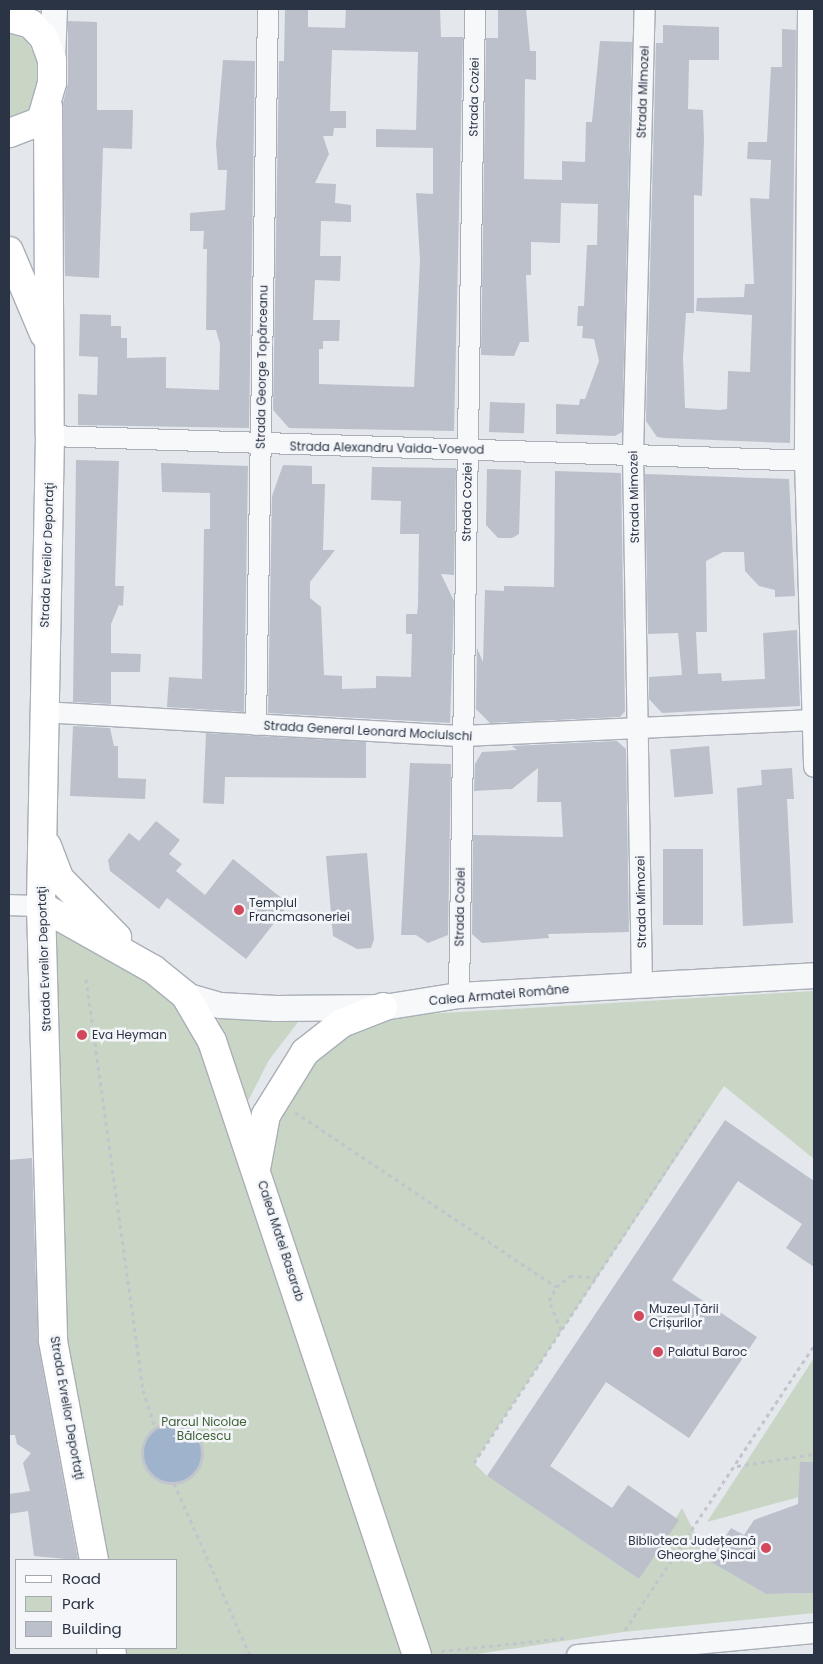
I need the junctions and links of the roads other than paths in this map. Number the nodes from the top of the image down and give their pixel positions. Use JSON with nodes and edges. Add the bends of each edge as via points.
{"nodes":[{"id":1,"x":54,"y":9,"type":"edge"},
{"id":2,"x":268,"y":9,"type":"edge"},
{"id":3,"x":475,"y":9,"type":"edge"},
{"id":4,"x":645,"y":9,"type":"edge"},
{"id":5,"x":808,"y":9,"type":"edge"},
{"id":6,"x":20,"y":14,"type":"edge"},
{"id":7,"x":52,"y":60,"type":"junction"},
{"id":8,"x":48,"y":107,"type":"junction"},
{"id":9,"x":9,"y":133,"type":"edge"},
{"id":10,"x":12,"y":266,"type":"edge"},
{"id":11,"x":50,"y":355,"type":"junction"},
{"id":12,"x":50,"y":436,"type":"junction"},
{"id":13,"x":261,"y":446,"type":"junction"},
{"id":14,"x":468,"y":449,"type":"junction"},
{"id":15,"x":633,"y":453,"type":"junction"},
{"id":16,"x":810,"y":460,"type":"edge"},
{"id":17,"x":42,"y":712,"type":"junction"},
{"id":18,"x":814,"y":720,"type":"edge"},
{"id":19,"x":256,"y":726,"type":"junction"},
{"id":20,"x":638,"y":726,"type":"junction"},
{"id":21,"x":462,"y":736,"type":"junction"},
{"id":22,"x":814,"y":767,"type":"edge"},
{"id":23,"x":43,"y":835,"type":"junction"},
{"id":24,"x":9,"y":905,"type":"edge"},
{"id":25,"x":41,"y":906,"type":"junction"},
{"id":26,"x":153,"y":969,"type":"junction"},
{"id":27,"x":814,"y":975,"type":"edge"},
{"id":28,"x":642,"y":985,"type":"junction"},
{"id":29,"x":185,"y":995,"type":"junction"},
{"id":30,"x":459,"y":996,"type":"junction"},
{"id":31,"x":383,"y":1006,"type":"junction"},
{"id":32,"x":256,"y":1165,"type":"junction"},
{"id":33,"x":94,"y":1559,"type":"edge"},
{"id":34,"x":814,"y":1633,"type":"edge"},
{"id":35,"x":417,"y":1655,"type":"edge"},
{"id":36,"x":577,"y":1655,"type":"edge"}],
"edges":[{"from":1,"to":7,"type":"street"},
{"from":2,"to":13,"type":"street","name":"Strada George Topârceanu"},
{"from":3,"to":14,"type":"street","name":"Strada Coziei"},
{"from":4,"to":15,"type":"street","name":"Strada Mimozei"},
{"from":5,"to":16,"type":"street"},
{"from":6,"to":7,"type":"main road","via":[[39,30]]},
{"from":7,"to":8,"type":"main road","name":"Strada Evreilor Deportaţi"},
{"from":8,"to":9,"type":"main road","via":[[41,121],[29,129]]},
{"from":8,"to":11,"type":"main road","name":"Strada Evreilor Deportaţi"},
{"from":10,"to":11,"type":"main road","name":"Strada Evreilor Deportaţi"},
{"from":11,"to":12,"type":"main road","name":"Strada Evreilor Deportaţi"},
{"from":12,"to":13,"type":"street","name":"Strada Alexandru Vaida-Voevod"},
{"from":12,"to":17,"type":"main road","name":"Strada Evreilor Deportaţi"},
{"from":13,"to":14,"type":"street","name":"Strada Alexandru Vaida-Voevod"},
{"from":13,"to":19,"type":"street","name":"Strada George Topârceanu"},
{"from":14,"to":15,"type":"street","name":"Strada Alexandru Vaida-Voevod"},
{"from":14,"to":21,"type":"street","name":"Strada Coziei"},
{"from":15,"to":16,"type":"street","name":"Strada Alexandru Vaida-Voevod"},
{"from":15,"to":20,"type":"street","name":"Strada Mimozei"},
{"from":16,"to":18,"type":"street"},
{"from":17,"to":19,"type":"street","name":"Strada General Leonard Mociulschi"},
{"from":17,"to":23,"type":"main road","name":"Strada Evreilor Deportaţi"},
{"from":18,"to":20,"type":"street","name":"Strada General Leonard Mociulschi"},
{"from":18,"to":22,"type":"street"},
{"from":19,"to":21,"type":"street","name":"Strada General Leonard Mociulschi"},
{"from":20,"to":21,"type":"street","name":"Strada General Leonard Mociulschi"},
{"from":20,"to":28,"type":"street","name":"Strada Mimozei"},
{"from":21,"to":30,"type":"street","name":"Strada Coziei"},
{"from":23,"to":25,"type":"main road","name":"Strada Evreilor Deportaţi"},
{"from":23,"to":26,"type":"main road","via":[[59,878],[75,897]]},
{"from":24,"to":25,"type":"street"},
{"from":25,"to":26,"type":"main road","name":"Calea Matei Basarab"},
{"from":25,"to":33,"type":"main road","name":"Strada Evreilor Deportaţi","via":[[54,1341]]},
{"from":26,"to":29,"type":"main road","name":"Calea Matei Basarab"},
{"from":27,"to":28,"type":"street","name":"Calea Armatei Române"},
{"from":28,"to":30,"type":"street","name":"Calea Armatei Române"},
{"from":29,"to":31,"type":"street","name":"Calea Armatei Române","via":[[220,1005],[276,1008]]},
{"from":29,"to":32,"type":"main road","name":"Calea Matei Basarab","via":[[212,1041]]},
{"from":30,"to":31,"type":"street","name":"Calea Armatei Române"},
{"from":31,"to":32,"type":"main road","via":[[342,1022],[304,1052],[266,1115]]},
{"from":32,"to":35,"type":"main road","name":"Calea Matei Basarab"},
{"from":34,"to":36,"type":"street"}]}
